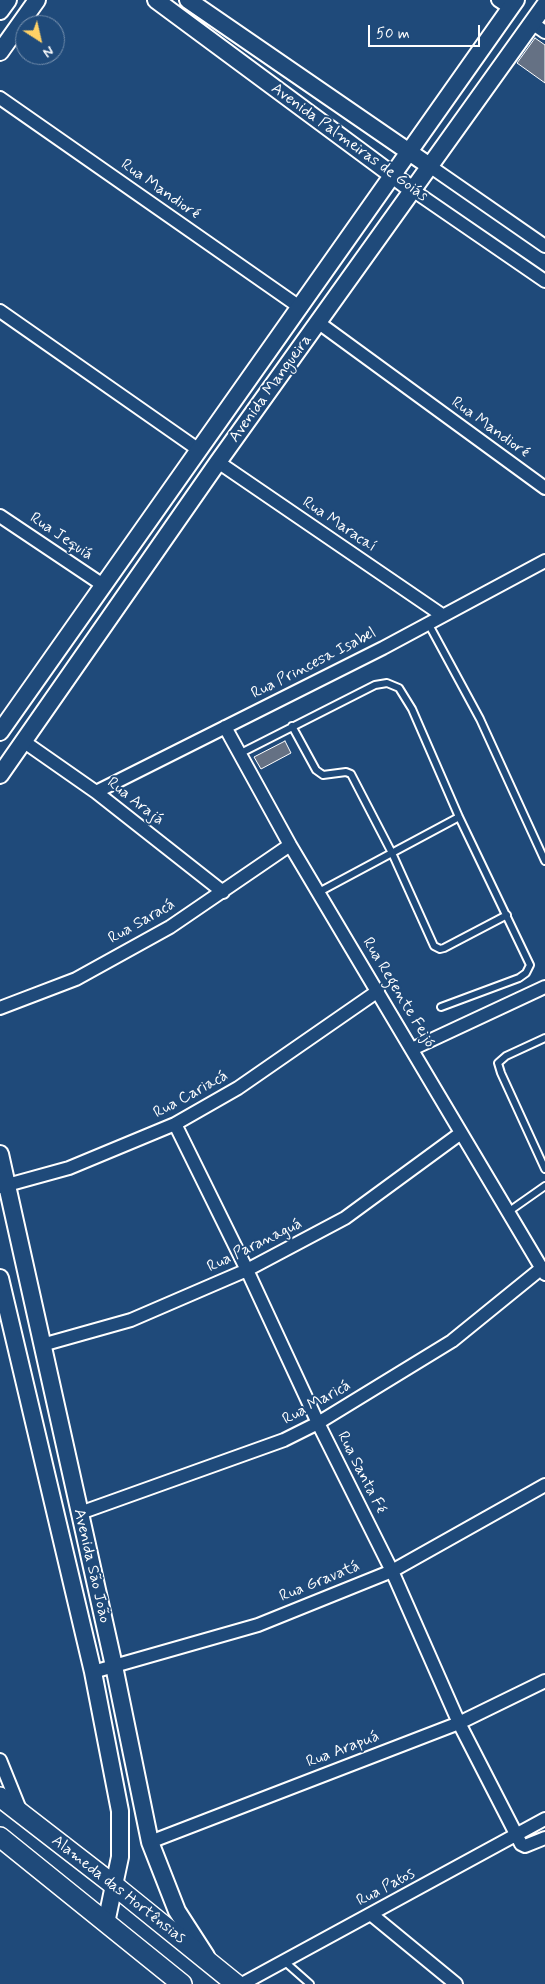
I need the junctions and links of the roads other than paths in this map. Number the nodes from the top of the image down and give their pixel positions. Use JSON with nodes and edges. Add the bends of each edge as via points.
{"nodes":[{"id":1,"x":8,"y":0,"type":"edge"},
{"id":2,"x":37,"y":0,"type":"edge"},
{"id":3,"x":156,"y":0,"type":"edge"},
{"id":4,"x":188,"y":0,"type":"edge"},
{"id":5,"x":508,"y":3,"type":"edge"},
{"id":6,"x":545,"y":5,"type":"edge"},
{"id":7,"x":0,"y":11,"type":"edge"},
{"id":8,"x":539,"y":28,"type":"edge"},
{"id":9,"x":0,"y":52,"type":"edge"},
{"id":10,"x":0,"y":98,"type":"edge"},
{"id":11,"x":408,"y":152,"type":"junction"},
{"id":12,"x":431,"y":167,"type":"junction"},
{"id":13,"x":392,"y":176,"type":"junction"},
{"id":14,"x":414,"y":191,"type":"junction"},
{"id":15,"x":545,"y":246,"type":"edge"},
{"id":16,"x":545,"y":281,"type":"edge"},
{"id":17,"x":301,"y":308,"type":"junction"},
{"id":18,"x":0,"y":311,"type":"edge"},
{"id":19,"x":319,"y":323,"type":"junction"},
{"id":20,"x":199,"y":450,"type":"junction"},
{"id":21,"x":218,"y":462,"type":"junction"},
{"id":22,"x":545,"y":488,"type":"edge"},
{"id":23,"x":0,"y":516,"type":"edge"},
{"id":24,"x":545,"y":561,"type":"edge"},
{"id":25,"x":103,"y":586,"type":"junction"},
{"id":26,"x":442,"y":615,"type":"junction"},
{"id":27,"x":428,"y":623,"type":"junction"},
{"id":28,"x":292,"y":726,"type":"junction"},
{"id":29,"x":225,"y":728,"type":"junction"},
{"id":30,"x":0,"y":732,"type":"edge"},
{"id":31,"x":24,"y":741,"type":"junction"},
{"id":32,"x":238,"y":754,"type":"junction"},
{"id":33,"x":0,"y":775,"type":"edge"},
{"id":34,"x":96,"y":792,"type":"junction"},
{"id":35,"x":459,"y":817,"type":"junction"},
{"id":36,"x":290,"y":845,"type":"junction"},
{"id":37,"x":392,"y":853,"type":"junction"},
{"id":38,"x":545,"y":861,"type":"edge"},
{"id":39,"x":223,"y":892,"type":"junction"},
{"id":40,"x":319,"y":892,"type":"junction"},
{"id":41,"x":507,"y":915,"type":"junction"},
{"id":42,"x":545,"y":987,"type":"edge"},
{"id":43,"x":378,"y":991,"type":"junction"},
{"id":44,"x":441,"y":1007,"type":"dead end"},
{"id":45,"x":0,"y":1008,"type":"edge"},
{"id":46,"x":545,"y":1038,"type":"edge"},
{"id":47,"x":412,"y":1049,"type":"junction"},
{"id":48,"x":175,"y":1124,"type":"junction"},
{"id":49,"x":461,"y":1133,"type":"junction"},
{"id":50,"x":0,"y":1154,"type":"edge"},
{"id":51,"x":545,"y":1168,"type":"edge"},
{"id":52,"x":3,"y":1186,"type":"edge"},
{"id":53,"x":545,"y":1186,"type":"edge"},
{"id":54,"x":508,"y":1212,"type":"junction"},
{"id":55,"x":247,"y":1270,"type":"junction"},
{"id":56,"x":544,"y":1271,"type":"edge"},
{"id":57,"x":0,"y":1278,"type":"edge"},
{"id":58,"x":42,"y":1345,"type":"junction"},
{"id":59,"x":318,"y":1423,"type":"junction"},
{"id":60,"x":545,"y":1485,"type":"edge"},
{"id":61,"x":80,"y":1513,"type":"junction"},
{"id":62,"x":392,"y":1571,"type":"junction"},
{"id":63,"x":114,"y":1666,"type":"junction"},
{"id":64,"x":92,"y":1672,"type":"junction"},
{"id":65,"x":545,"y":1681,"type":"edge"},
{"id":66,"x":459,"y":1723,"type":"junction"},
{"id":67,"x":0,"y":1760,"type":"edge"},
{"id":68,"x":0,"y":1797,"type":"edge"},
{"id":69,"x":22,"y":1815,"type":"junction"},
{"id":70,"x":545,"y":1819,"type":"edge"},
{"id":71,"x":517,"y":1836,"type":"junction"},
{"id":72,"x":0,"y":1837,"type":"edge"},
{"id":73,"x":545,"y":1838,"type":"edge"},
{"id":74,"x":150,"y":1842,"type":"junction"},
{"id":75,"x":115,"y":1886,"type":"junction"},
{"id":76,"x":372,"y":1915,"type":"junction"},
{"id":77,"x":106,"y":1923,"type":"junction"},
{"id":78,"x":284,"y":1961,"type":"junction"},
{"id":79,"x":213,"y":1966,"type":"junction"},
{"id":80,"x":182,"y":1984,"type":"edge"},
{"id":81,"x":236,"y":1984,"type":"edge"},
{"id":82,"x":242,"y":1984,"type":"edge"},
{"id":83,"x":310,"y":1984,"type":"edge"},
{"id":84,"x":456,"y":1984,"type":"edge"}],
"edges":[{"from":1,"to":7,"type":"street"},
{"from":2,"to":9,"type":"street"},
{"from":3,"to":13,"type":"street","name":"Avenida Palmeiras de Goiás"},
{"from":4,"to":11,"type":"street","name":"Avenida Palmeiras de Goiás"},
{"from":5,"to":11,"type":"street","name":"Avenida Mangueira"},
{"from":6,"to":8,"type":"street","name":"Avenida Mangueira"},
{"from":8,"to":12,"type":"street","name":"Avenida Mangueira"},
{"from":10,"to":17,"type":"street","name":"Rua Mandioré"},
{"from":11,"to":12,"type":"street","name":"Avenida Palmeiras de Goiás"},
{"from":11,"to":13,"type":"street","name":"Avenida Mangueira"},
{"from":12,"to":14,"type":"street","name":"Avenida Mangueira"},
{"from":12,"to":15,"type":"street","name":"Avenida Palmeiras de Goiás"},
{"from":13,"to":14,"type":"street","name":"Avenida Palmeiras de Goiás"},
{"from":13,"to":17,"type":"street","name":"Avenida Mangueira"},
{"from":14,"to":16,"type":"street","name":"Avenida Palmeiras de Goiás"},
{"from":14,"to":19,"type":"street","name":"Avenida Mangueira"},
{"from":17,"to":20,"type":"street","name":"Avenida Mangueira"},
{"from":18,"to":20,"type":"street"},
{"from":19,"to":21,"type":"street","name":"Avenida Mangueira"},
{"from":19,"to":22,"type":"street","name":"Rua Mandioré"},
{"from":20,"to":25,"type":"street","name":"Avenida Mangueira"},
{"from":21,"to":26,"type":"street","name":"Rua Maracaí"},
{"from":21,"to":31,"type":"street","name":"Avenida Mangueira"},
{"from":23,"to":25,"type":"street","name":"Rua Jequiá"},
{"from":24,"to":26,"type":"street","name":"Rua Princesa Isabel"},
{"from":25,"to":30,"type":"street","name":"Avenida Mangueira"},
{"from":26,"to":27,"type":"street","name":"Rua Princesa Isabel"},
{"from":27,"to":29,"type":"street","name":"Rua Princesa Isabel"},
{"from":27,"to":38,"type":"lane","via":[[480,719]]},
{"from":28,"to":32,"type":"lane"},
{"from":28,"to":35,"type":"lane","via":[[375,685],[388,683],[399,688],[412,709]]},
{"from":28,"to":37,"type":"lane","via":[[316,770],[323,774],[351,774]]},
{"from":29,"to":32,"type":"street","name":"Rua Regente Feijó"},
{"from":29,"to":34,"type":"street","name":"Rua Princesa Isabel"},
{"from":31,"to":33,"type":"street","name":"Avenida Mangueira"},
{"from":31,"to":34,"type":"street","name":"Rua Arajá"},
{"from":32,"to":36,"type":"street","name":"Rua Regente Feijó"},
{"from":34,"to":39,"type":"street","name":"Rua Arajá"},
{"from":35,"to":37,"type":"lane"},
{"from":35,"to":41,"type":"lane"},
{"from":36,"to":39,"type":"street","name":"Rua Saracá"},
{"from":36,"to":40,"type":"street","name":"Rua Regente Feijó"},
{"from":37,"to":40,"type":"lane"},
{"from":37,"to":41,"type":"lane","via":[[434,946],[444,948]]},
{"from":39,"to":45,"type":"street","name":"Rua Saracá","via":[[170,927],[76,979]]},
{"from":40,"to":43,"type":"street","name":"Rua Regente Feijó"},
{"from":41,"to":44,"type":"lane","via":[[530,965],[526,974]]},
{"from":42,"to":47,"type":"street"},
{"from":43,"to":47,"type":"street","name":"Rua Regente Feijó"},
{"from":43,"to":48,"type":"street","name":"Rua Cariacá","via":[[238,1088]]},
{"from":46,"to":51,"type":"lane","via":[[498,1063]]},
{"from":47,"to":49,"type":"street","name":"Rua Regente Feijó"},
{"from":48,"to":52,"type":"street","name":"Rua Cariacá","via":[[69,1168]]},
{"from":48,"to":55,"type":"street","name":"Rua Santa Fé"},
{"from":49,"to":54,"type":"street","name":"Rua Regente Feijó"},
{"from":49,"to":55,"type":"street","name":"Rua Paranaguá","via":[[345,1218]]},
{"from":50,"to":52,"type":"street","name":"Avenida São João"},
{"from":52,"to":58,"type":"street","name":"Avenida São João"},
{"from":53,"to":54,"type":"lane"},
{"from":54,"to":56,"type":"street","name":"Rua Regente Feijó"},
{"from":55,"to":58,"type":"street","name":"Rua Paranaguá","via":[[131,1320]]},
{"from":55,"to":59,"type":"street","name":"Rua Santa Fé"},
{"from":56,"to":59,"type":"street","name":"Rua Maricá","via":[[452,1341]]},
{"from":57,"to":64,"type":"street","name":"Avenida São João"},
{"from":58,"to":61,"type":"street","name":"Avenida São João"},
{"from":59,"to":61,"type":"street","name":"Rua Maricá","via":[[284,1440]]},
{"from":59,"to":62,"type":"street","name":"Rua Santa Fé"},
{"from":60,"to":62,"type":"street","name":"Rua Gravatá"},
{"from":61,"to":63,"type":"street","name":"Avenida São João"},
{"from":62,"to":63,"type":"street","name":"Rua Gravatá","via":[[258,1625]]},
{"from":62,"to":66,"type":"street","name":"Rua Santa Fé"},
{"from":63,"to":64,"type":"street","name":"Rua Gravatá"},
{"from":63,"to":74,"type":"street","name":"Avenida São João"},
{"from":64,"to":75,"type":"street","name":"Avenida São João","via":[[120,1811],[120,1857]]},
{"from":65,"to":66,"type":"street","name":"Rua Arapuá"},
{"from":66,"to":71,"type":"street","name":"Rua Santa Fé"},
{"from":66,"to":74,"type":"street","name":"Rua Arapuá"},
{"from":67,"to":69,"type":"street"},
{"from":68,"to":69,"type":"main road","name":"Alameda das Hortênsias"},
{"from":69,"to":75,"type":"main road","name":"Alameda das Hortênsias"},
{"from":70,"to":71,"type":"street","name":"Rua Patos"},
{"from":71,"to":73,"type":"street","via":[[525,1846]]},
{"from":71,"to":76,"type":"street","name":"Rua Patos"},
{"from":72,"to":77,"type":"main road","name":"Alameda das Hortênsias"},
{"from":74,"to":79,"type":"street","name":"Avenida São João","via":[[177,1911]]},
{"from":75,"to":77,"type":"street","name":"Avenida São João"},
{"from":75,"to":79,"type":"main road","name":"Alameda das Hortênsias"},
{"from":76,"to":78,"type":"street","name":"Rua Patos"},
{"from":76,"to":84,"type":"street"},
{"from":77,"to":80,"type":"main road","name":"Alameda das Hortênsias"},
{"from":78,"to":82,"type":"street","name":"Rua Patos"},
{"from":78,"to":83,"type":"lane"},
{"from":79,"to":81,"type":"main road","name":"Alameda das Hortênsias"}]}
